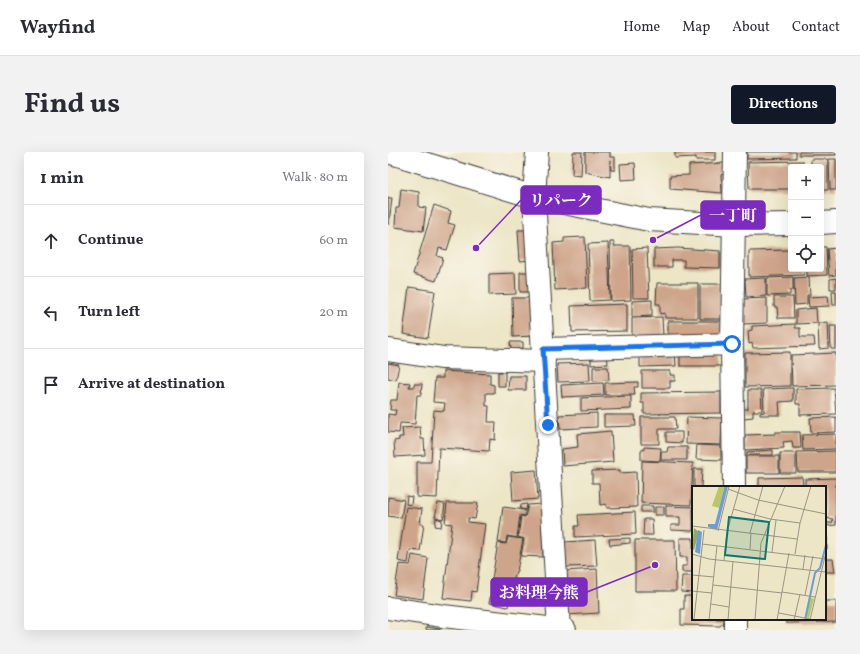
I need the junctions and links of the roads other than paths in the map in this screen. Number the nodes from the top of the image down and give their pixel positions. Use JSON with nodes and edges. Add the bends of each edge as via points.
{"nodes":[{"id":1,"x":388,"y":152,"type":"edge"},
{"id":2,"x":537,"y":152,"type":"edge"},
{"id":3,"x":735,"y":152,"type":"edge"},
{"id":4,"x":534,"y":197,"type":"junction"},
{"id":5,"x":836,"y":222,"type":"edge"},
{"id":6,"x":824,"y":223,"type":"edge"},
{"id":7,"x":788,"y":224,"type":"edge"},
{"id":8,"x":735,"y":226,"type":"junction"},
{"id":9,"x":732,"y":344,"type":"junction"},
{"id":10,"x":388,"y":350,"type":"edge"},
{"id":11,"x":544,"y":355,"type":"junction"},
{"id":12,"x":734,"y":486,"type":"edge"},
{"id":13,"x":388,"y":608,"type":"edge"},
{"id":14,"x":735,"y":620,"type":"edge"},
{"id":15,"x":560,"y":630,"type":"edge"},
{"id":16,"x":565,"y":630,"type":"edge"},
{"id":17,"x":736,"y":630,"type":"edge"}],
"edges":[{"from":1,"to":4,"type":"main road"},
{"from":2,"to":4,"type":"main road"},
{"from":3,"to":8,"type":"main road"},
{"from":4,"to":8,"type":"main road","via":[[649,220]]},
{"from":4,"to":11,"type":"main road"},
{"from":5,"to":6,"type":"main road"},
{"from":7,"to":8,"type":"main road"},
{"from":8,"to":9,"type":"main road"},
{"from":9,"to":11,"type":"main road"},
{"from":9,"to":12,"type":"main road"},
{"from":10,"to":11,"type":"main road","via":[[443,358]]},
{"from":11,"to":15,"type":"main road"},
{"from":13,"to":15,"type":"main road"},
{"from":14,"to":17,"type":"main road"},
{"from":15,"to":16,"type":"main road"}]}
